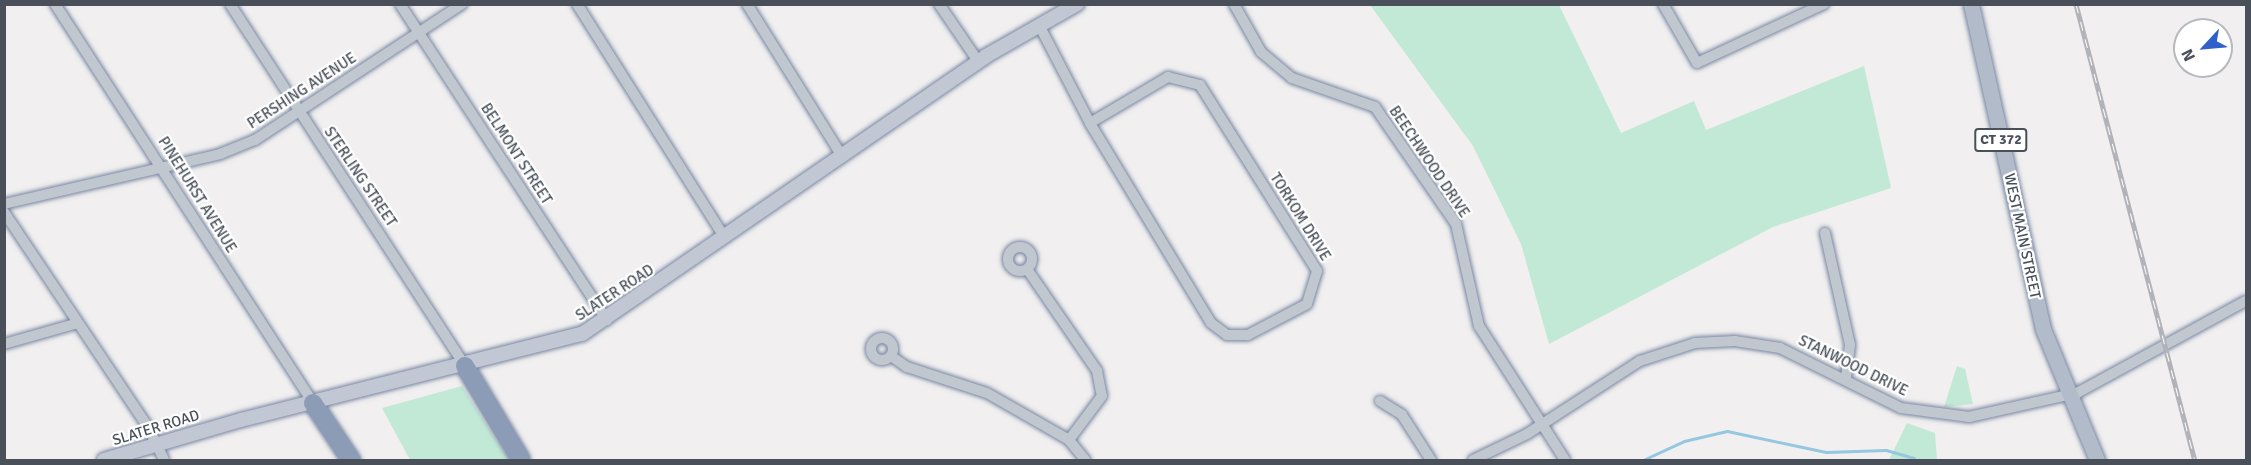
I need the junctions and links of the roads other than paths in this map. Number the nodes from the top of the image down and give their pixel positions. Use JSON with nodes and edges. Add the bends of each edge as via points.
{"nodes":[{"id":1,"x":55,"y":4,"type":"edge"},
{"id":2,"x":230,"y":4,"type":"edge"},
{"id":3,"x":400,"y":4,"type":"edge"},
{"id":4,"x":462,"y":4,"type":"edge"},
{"id":5,"x":577,"y":4,"type":"edge"},
{"id":6,"x":747,"y":4,"type":"edge"},
{"id":7,"x":939,"y":4,"type":"edge"},
{"id":8,"x":1077,"y":4,"type":"edge"},
{"id":9,"x":1234,"y":4,"type":"edge"},
{"id":10,"x":1664,"y":4,"type":"edge"},
{"id":11,"x":1824,"y":4,"type":"edge"},
{"id":12,"x":1971,"y":4,"type":"edge"},
{"id":13,"x":1039,"y":25,"type":"junction"},
{"id":14,"x":419,"y":33,"type":"junction"},
{"id":15,"x":978,"y":61,"type":"junction"},
{"id":16,"x":299,"y":112,"type":"junction"},
{"id":17,"x":1090,"y":123,"type":"junction"},
{"id":18,"x":842,"y":156,"type":"junction"},
{"id":19,"x":162,"y":165,"type":"junction"},
{"id":20,"x":4,"y":204,"type":"edge"},
{"id":21,"x":4,"y":212,"type":"edge"},
{"id":22,"x":1826,"y":233,"type":"dead end"},
{"id":23,"x":725,"y":238,"type":"junction"},
{"id":24,"x":1027,"y":269,"type":"dead end"},
{"id":25,"x":2247,"y":301,"type":"edge"},
{"id":26,"x":607,"y":320,"type":"junction"},
{"id":27,"x":78,"y":323,"type":"junction"},
{"id":28,"x":4,"y":344,"type":"edge"},
{"id":29,"x":891,"y":356,"type":"dead end"},
{"id":30,"x":465,"y":366,"type":"junction"},
{"id":31,"x":1846,"y":380,"type":"junction"},
{"id":32,"x":2068,"y":396,"type":"junction"},
{"id":33,"x":1380,"y":401,"type":"dead end"},
{"id":34,"x":313,"y":403,"type":"junction"},
{"id":35,"x":1541,"y":424,"type":"junction"},
{"id":36,"x":1069,"y":440,"type":"junction"},
{"id":37,"x":157,"y":445,"type":"junction"},
{"id":38,"x":104,"y":460,"type":"edge"},
{"id":39,"x":164,"y":460,"type":"edge"},
{"id":40,"x":351,"y":460,"type":"edge"},
{"id":41,"x":521,"y":460,"type":"edge"},
{"id":42,"x":1085,"y":460,"type":"edge"},
{"id":43,"x":1431,"y":460,"type":"edge"},
{"id":44,"x":1473,"y":460,"type":"edge"},
{"id":45,"x":1565,"y":460,"type":"edge"},
{"id":46,"x":2097,"y":460,"type":"edge"}],
"edges":[{"from":1,"to":19,"type":"street","name":"PINEHURST AVENUE"},
{"from":2,"to":16,"type":"street","name":"STERLING STREET"},
{"from":3,"to":14,"type":"street","name":"BELMONT STREET"},
{"from":4,"to":14,"type":"street","name":"PERSHING AVENUE"},
{"from":5,"to":23,"type":"street"},
{"from":6,"to":18,"type":"street"},
{"from":7,"to":15,"type":"street"},
{"from":8,"to":13,"type":"main road","name":"SLATER ROAD"},
{"from":9,"to":35,"type":"street","name":"BEECHWOOD DRIVE","via":[[1261,52],[1292,78],[1375,107],[1456,224],[1479,326]]},
{"from":10,"to":11,"type":"street","via":[[1697,63]]},
{"from":12,"to":32,"type":"main road","name":"WEST MAIN STREET","number":"CT 372","via":[[2041,319]]},
{"from":13,"to":15,"type":"main road","name":"SLATER ROAD"},
{"from":13,"to":17,"type":"street","name":"TORKOM DRIVE"},
{"from":14,"to":16,"type":"street","name":"PERSHING AVENUE"},
{"from":14,"to":26,"type":"street","name":"BELMONT STREET"},
{"from":15,"to":18,"type":"main road","name":"SLATER ROAD"},
{"from":16,"to":19,"type":"street","name":"PERSHING AVENUE","via":[[255,141]]},
{"from":16,"to":30,"type":"street","name":"STERLING STREET"},
{"from":17,"to":17,"type":"street","name":"TORKOM DRIVE","via":[[1211,323],[1227,335],[1248,335],[1307,304],[1317,271],[1200,85],[1168,77]]},
{"from":18,"to":23,"type":"main road","name":"SLATER ROAD"},
{"from":19,"to":20,"type":"street","name":"PERSHING AVENUE"},
{"from":19,"to":34,"type":"street","name":"PINEHURST AVENUE"},
{"from":21,"to":27,"type":"street"},
{"from":22,"to":31,"type":"street","via":[[1850,345]]},
{"from":23,"to":26,"type":"main road","name":"SLATER ROAD"},
{"from":24,"to":36,"type":"street","via":[[1097,371],[1102,396]]},
{"from":25,"to":32,"type":"street","name":"STANWOOD DRIVE"},
{"from":26,"to":30,"type":"main road","name":"SLATER ROAD","via":[[558,344]]},
{"from":27,"to":28,"type":"street"},
{"from":27,"to":37,"type":"street"},
{"from":29,"to":36,"type":"street","via":[[907,367],[987,393]]},
{"from":30,"to":34,"type":"main road","name":"SLATER ROAD"},
{"from":30,"to":41,"type":"highway"},
{"from":31,"to":32,"type":"street","name":"STANWOOD DRIVE","via":[[1901,408],[1944,418],[1982,416]]},
{"from":31,"to":35,"type":"street","name":"STANWOOD DRIVE","via":[[1780,348],[1735,341],[1695,343],[1640,361]]},
{"from":32,"to":46,"type":"main road","name":"WEST MAIN STREET","number":"CT 372"},
{"from":33,"to":43,"type":"street","via":[[1402,416]]},
{"from":34,"to":37,"type":"main road","name":"SLATER ROAD"},
{"from":34,"to":40,"type":"highway"},
{"from":35,"to":44,"type":"street","name":"STANWOOD DRIVE"},
{"from":35,"to":45,"type":"street","name":"BEECHWOOD DRIVE"},
{"from":36,"to":42,"type":"street"},
{"from":37,"to":38,"type":"main road","name":"SLATER ROAD"},
{"from":37,"to":39,"type":"street"}]}
